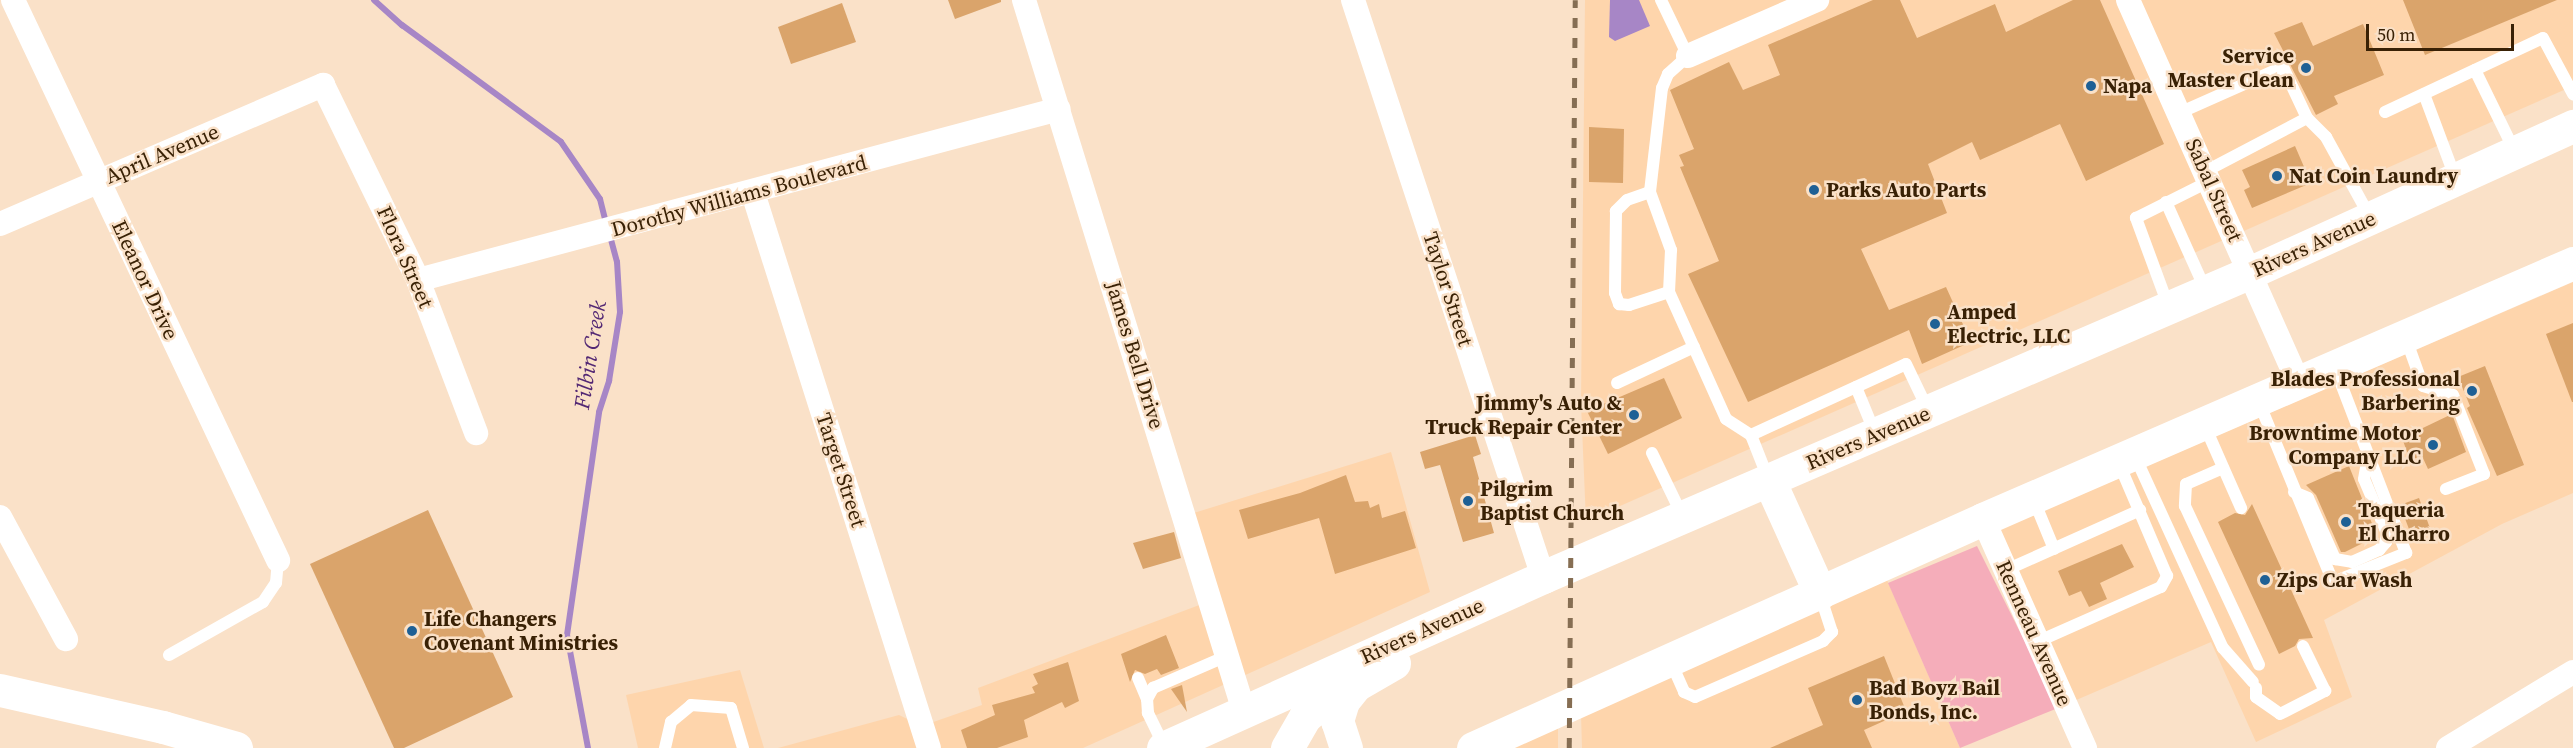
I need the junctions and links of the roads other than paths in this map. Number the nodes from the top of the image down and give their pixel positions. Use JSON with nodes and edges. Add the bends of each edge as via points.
{"nodes":[{"id":1,"x":13,"y":0,"type":"edge"},
{"id":2,"x":1024,"y":0,"type":"edge"},
{"id":3,"x":1353,"y":0,"type":"edge"},
{"id":4,"x":1661,"y":0,"type":"edge"},
{"id":5,"x":1817,"y":0,"type":"edge"},
{"id":6,"x":2128,"y":0,"type":"edge"},
{"id":7,"x":1688,"y":56,"type":"junction"},
{"id":8,"x":2475,"y":70,"type":"junction"},
{"id":9,"x":323,"y":85,"type":"joint"},
{"id":10,"x":2424,"y":94,"type":"junction"},
{"id":11,"x":2573,"y":94,"type":"edge"},
{"id":12,"x":1059,"y":109,"type":"junction"},
{"id":13,"x":2385,"y":112,"type":"dead end"},
{"id":14,"x":2179,"y":113,"type":"junction"},
{"id":15,"x":2307,"y":118,"type":"junction"},
{"id":16,"x":2573,"y":126,"type":"edge"},
{"id":17,"x":2515,"y":153,"type":"junction"},
{"id":18,"x":2208,"y":176,"type":"junction"},
{"id":19,"x":2456,"y":179,"type":"junction"},
{"id":20,"x":98,"y":181,"type":"junction"},
{"id":21,"x":1650,"y":192,"type":"junction"},
{"id":22,"x":753,"y":193,"type":"junction"},
{"id":23,"x":2166,"y":202,"type":"junction"},
{"id":24,"x":2370,"y":218,"type":"junction"},
{"id":25,"x":0,"y":224,"type":"edge"},
{"id":26,"x":2573,"y":263,"type":"edge"},
{"id":27,"x":2251,"y":272,"type":"junction"},
{"id":28,"x":418,"y":280,"type":"junction"},
{"id":29,"x":2206,"y":291,"type":"junction"},
{"id":30,"x":1669,"y":292,"type":"junction"},
{"id":31,"x":2169,"y":307,"type":"junction"},
{"id":32,"x":2405,"y":335,"type":"junction"},
{"id":33,"x":1694,"y":347,"type":"junction"},
{"id":34,"x":2334,"y":365,"type":"junction"},
{"id":35,"x":2298,"y":381,"type":"junction"},
{"id":36,"x":1617,"y":383,"type":"dead end"},
{"id":37,"x":1856,"y":387,"type":"junction"},
{"id":38,"x":2257,"y":399,"type":"junction"},
{"id":39,"x":1928,"y":412,"type":"junction"},
{"id":40,"x":2203,"y":423,"type":"junction"},
{"id":41,"x":477,"y":433,"type":"dead end"},
{"id":42,"x":1876,"y":434,"type":"junction"},
{"id":43,"x":1751,"y":435,"type":"junction"},
{"id":44,"x":1652,"y":453,"type":"dead end"},
{"id":45,"x":2368,"y":454,"type":"junction"},
{"id":46,"x":2126,"y":456,"type":"junction"},
{"id":47,"x":2223,"y":468,"type":"junction"},
{"id":48,"x":1769,"y":480,"type":"junction"},
{"id":49,"x":2446,"y":489,"type":"dead end"},
{"id":50,"x":2294,"y":492,"type":"junction"},
{"id":51,"x":2033,"y":497,"type":"junction"},
{"id":52,"x":2241,"y":508,"type":"dead end"},
{"id":53,"x":2140,"y":510,"type":"junction"},
{"id":54,"x":0,"y":517,"type":"edge"},
{"id":55,"x":1683,"y":518,"type":"junction"},
{"id":56,"x":1983,"y":519,"type":"junction"},
{"id":57,"x":2054,"y":549,"type":"junction"},
{"id":58,"x":278,"y":560,"type":"joint"},
{"id":59,"x":2006,"y":570,"type":"junction"},
{"id":60,"x":1544,"y":578,"type":"junction"},
{"id":61,"x":1820,"y":593,"type":"junction"},
{"id":62,"x":1417,"y":633,"type":"junction"},
{"id":63,"x":66,"y":639,"type":"dead end"},
{"id":64,"x":2039,"y":641,"type":"junction"},
{"id":65,"x":2303,"y":646,"type":"dead end"},
{"id":66,"x":169,"y":655,"type":"dead end"},
{"id":67,"x":1368,"y":655,"type":"junction"},
{"id":68,"x":1227,"y":656,"type":"junction"},
{"id":69,"x":1670,"y":660,"type":"junction"},
{"id":70,"x":2259,"y":665,"type":"dead end"},
{"id":71,"x":2573,"y":672,"type":"edge"},
{"id":72,"x":1138,"y":678,"type":"dead end"},
{"id":73,"x":0,"y":690,"type":"edge"},
{"id":74,"x":1147,"y":699,"type":"junction"},
{"id":75,"x":1244,"y":711,"type":"junction"},
{"id":76,"x":236,"y":748,"type":"edge"},
{"id":77,"x":665,"y":748,"type":"edge"},
{"id":78,"x":742,"y":748,"type":"edge"},
{"id":79,"x":929,"y":748,"type":"edge"},
{"id":80,"x":1164,"y":748,"type":"edge"},
{"id":81,"x":1287,"y":748,"type":"edge"},
{"id":82,"x":1346,"y":748,"type":"edge"},
{"id":83,"x":1473,"y":748,"type":"edge"},
{"id":84,"x":2085,"y":748,"type":"edge"},
{"id":85,"x":2448,"y":748,"type":"edge"}],
"edges":[{"from":1,"to":20,"type":"street","name":"Eleanor Drive"},
{"from":2,"to":12,"type":"street","name":"James Bell Drive"},
{"from":3,"to":60,"type":"street","name":"Taylor Street"},
{"from":4,"to":7,"type":"lane"},
{"from":5,"to":7,"type":"street"},
{"from":6,"to":14,"type":"street","name":"Sabal Street"},
{"from":7,"to":21,"type":"lane","via":[[1668,74],[1662,88]]},
{"from":8,"to":10,"type":"lane"},
{"from":8,"to":11,"type":"lane","via":[[2543,38]]},
{"from":8,"to":17,"type":"lane"},
{"from":9,"to":20,"type":"street","name":"April Avenue"},
{"from":9,"to":28,"type":"street","name":"Flora Street"},
{"from":10,"to":13,"type":"lane"},
{"from":10,"to":19,"type":"lane"},
{"from":12,"to":22,"type":"street","name":"Dorothy Williams Boulevard"},
{"from":12,"to":68,"type":"street","name":"James Bell Drive"},
{"from":14,"to":15,"type":"lane","via":[[2283,67]]},
{"from":14,"to":18,"type":"street","name":"Sabal Street"},
{"from":15,"to":18,"type":"lane"},
{"from":15,"to":24,"type":"lane","via":[[2326,137]]},
{"from":16,"to":17,"type":"main road","name":"Rivers Avenue"},
{"from":17,"to":19,"type":"main road","name":"Rivers Avenue"},
{"from":18,"to":23,"type":"lane"},
{"from":18,"to":27,"type":"street","name":"Sabal Street"},
{"from":19,"to":24,"type":"main road","name":"Rivers Avenue"},
{"from":20,"to":25,"type":"street","name":"April Avenue"},
{"from":20,"to":58,"type":"street","name":"Eleanor Drive"},
{"from":21,"to":30,"type":"lane","via":[[1671,250]]},
{"from":21,"to":30,"type":"lane","via":[[1627,200],[1616,211],[1615,293],[1619,304],[1629,305]]},
{"from":22,"to":28,"type":"street","name":"Dorothy Williams Boulevard"},
{"from":22,"to":79,"type":"street","name":"Target Street"},
{"from":23,"to":29,"type":"lane"},
{"from":23,"to":31,"type":"lane","via":[[2136,218]]},
{"from":24,"to":27,"type":"main road","name":"Rivers Avenue"},
{"from":26,"to":32,"type":"main road"},
{"from":27,"to":29,"type":"main road","name":"Rivers Avenue"},
{"from":27,"to":35,"type":"street","name":"Sabal Street"},
{"from":28,"to":41,"type":"street","name":"Flora Street"},
{"from":29,"to":31,"type":"main road","name":"Rivers Avenue"},
{"from":30,"to":33,"type":"lane"},
{"from":31,"to":39,"type":"main road","name":"Rivers Avenue"},
{"from":32,"to":34,"type":"main road"},
{"from":32,"to":49,"type":"lane","via":[[2423,386],[2453,395],[2484,474]]},
{"from":33,"to":36,"type":"lane"},
{"from":33,"to":43,"type":"lane","via":[[1726,419]]},
{"from":34,"to":35,"type":"main road"},
{"from":34,"to":45,"type":"lane"},
{"from":35,"to":38,"type":"main road"},
{"from":37,"to":39,"type":"lane","via":[[1906,364]]},
{"from":37,"to":42,"type":"lane"},
{"from":37,"to":43,"type":"lane"},
{"from":38,"to":40,"type":"main road"},
{"from":38,"to":50,"type":"lane"},
{"from":39,"to":42,"type":"main road","name":"Rivers Avenue"},
{"from":40,"to":46,"type":"main road"},
{"from":40,"to":47,"type":"lane"},
{"from":42,"to":48,"type":"main road","name":"Rivers Avenue"},
{"from":43,"to":48,"type":"lane"},
{"from":44,"to":55,"type":"lane"},
{"from":45,"to":50,"type":"lane","via":[[2364,479],[2386,531],[2386,542],[2379,550],[2352,562],[2335,560],[2308,498]]},
{"from":45,"to":50,"type":"lane","via":[[2406,553],[2333,582]]},
{"from":46,"to":51,"type":"main road"},
{"from":46,"to":53,"type":"lane"},
{"from":46,"to":65,"type":"lane","via":[[2223,648],[2241,665],[2251,687],[2280,714],[2325,691]]},
{"from":47,"to":52,"type":"lane"},
{"from":47,"to":70,"type":"lane","via":[[2186,483],[2185,506]]},
{"from":48,"to":55,"type":"main road","name":"Rivers Avenue"},
{"from":48,"to":61,"type":"main road"},
{"from":51,"to":56,"type":"main road"},
{"from":51,"to":57,"type":"lane"},
{"from":53,"to":57,"type":"lane"},
{"from":53,"to":64,"type":"lane","via":[[2168,576],[2161,587]]},
{"from":54,"to":63,"type":"street"},
{"from":55,"to":60,"type":"main road","name":"Rivers Avenue"},
{"from":56,"to":59,"type":"street","name":"Renneau Avenue"},
{"from":56,"to":61,"type":"main road"},
{"from":57,"to":59,"type":"lane"},
{"from":58,"to":66,"type":"lane","via":[[276,583],[263,602]]},
{"from":59,"to":64,"type":"street","name":"Renneau Avenue"},
{"from":60,"to":62,"type":"main road","name":"Rivers Avenue"},
{"from":61,"to":69,"type":"main road"},
{"from":61,"to":69,"type":"lane","via":[[1832,632],[1802,650],[1695,697],[1684,692]]},
{"from":62,"to":67,"type":"main road","name":"Rivers Avenue"},
{"from":62,"to":82,"type":"main road","via":[[1392,664],[1356,685],[1343,701],[1337,721]]},
{"from":64,"to":84,"type":"street","name":"Renneau Avenue"},
{"from":67,"to":75,"type":"main road","name":"Rivers Avenue"},
{"from":67,"to":81,"type":"main road","via":[[1354,676],[1305,717]]},
{"from":68,"to":74,"type":"lane","via":[[1163,680]]},
{"from":68,"to":75,"type":"street","name":"James Bell Drive"},
{"from":69,"to":83,"type":"main road"},
{"from":71,"to":85,"type":"street"},
{"from":72,"to":74,"type":"lane"},
{"from":73,"to":76,"type":"main road","via":[[164,727]]},
{"from":74,"to":80,"type":"lane","via":[[1148,713]]},
{"from":75,"to":80,"type":"main road","name":"Rivers Avenue"},
{"from":77,"to":78,"type":"lane","via":[[671,722],[690,705],[731,708]]}]}
